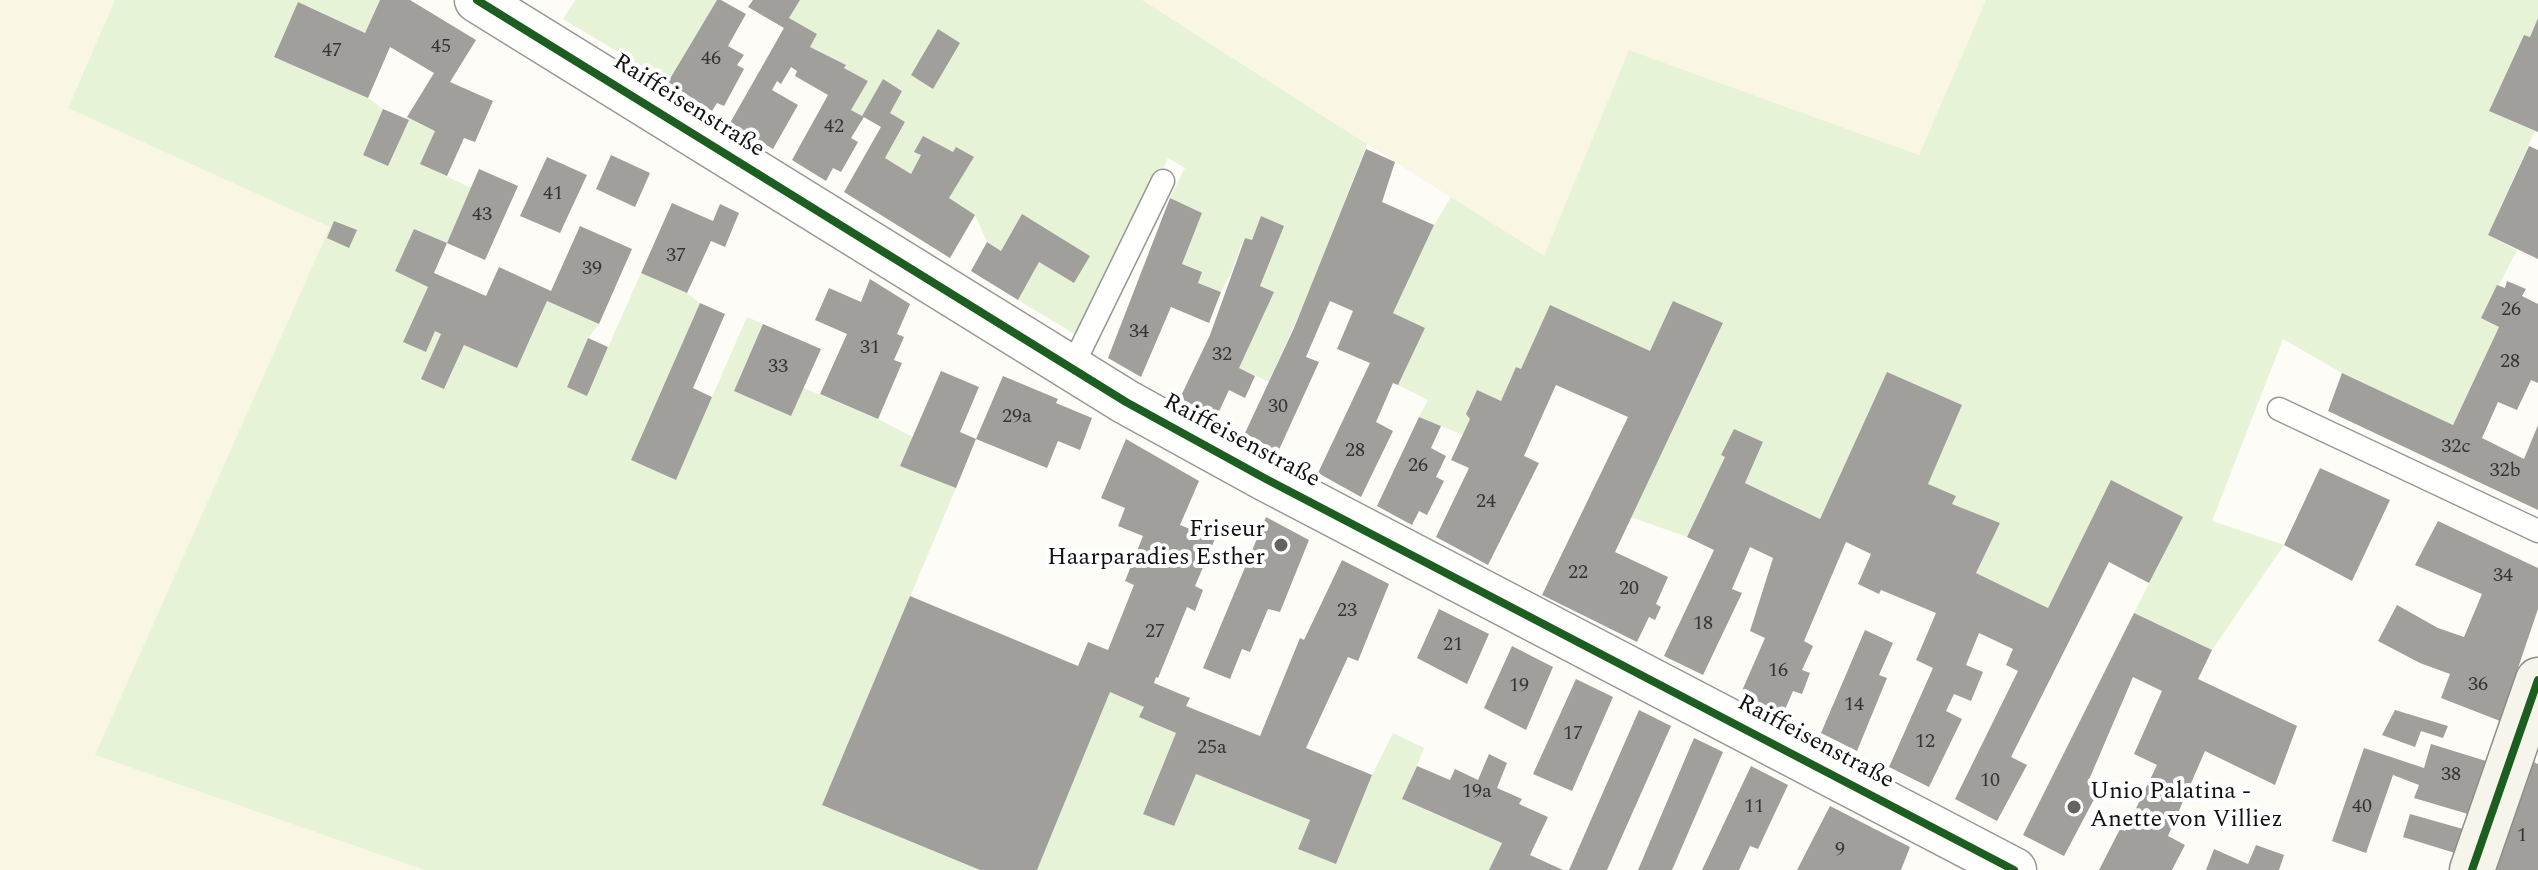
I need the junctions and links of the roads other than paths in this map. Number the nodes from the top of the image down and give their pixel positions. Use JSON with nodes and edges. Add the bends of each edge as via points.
{"nodes":[{"id":1,"x":477,"y":0,"type":"edge"},
{"id":2,"x":1163,"y":181,"type":"dead end"},
{"id":3,"x":1071,"y":369,"type":"junction"},
{"id":4,"x":2279,"y":409,"type":"dead end"},
{"id":5,"x":2538,"y":531,"type":"edge"},
{"id":6,"x":2538,"y":680,"type":"edge"},
{"id":7,"x":2014,"y":870,"type":"edge"},
{"id":8,"x":2472,"y":870,"type":"edge"}],
"edges":[{"from":1,"to":3,"type":"street","name":"Raiffeisenstraße"},
{"from":2,"to":3,"type":"lane"},
{"from":3,"to":7,"type":"street","name":"Raiffeisenstraße","via":[[1266,479]]},
{"from":4,"to":5,"type":"lane"},
{"from":6,"to":8,"type":"street"}]}
